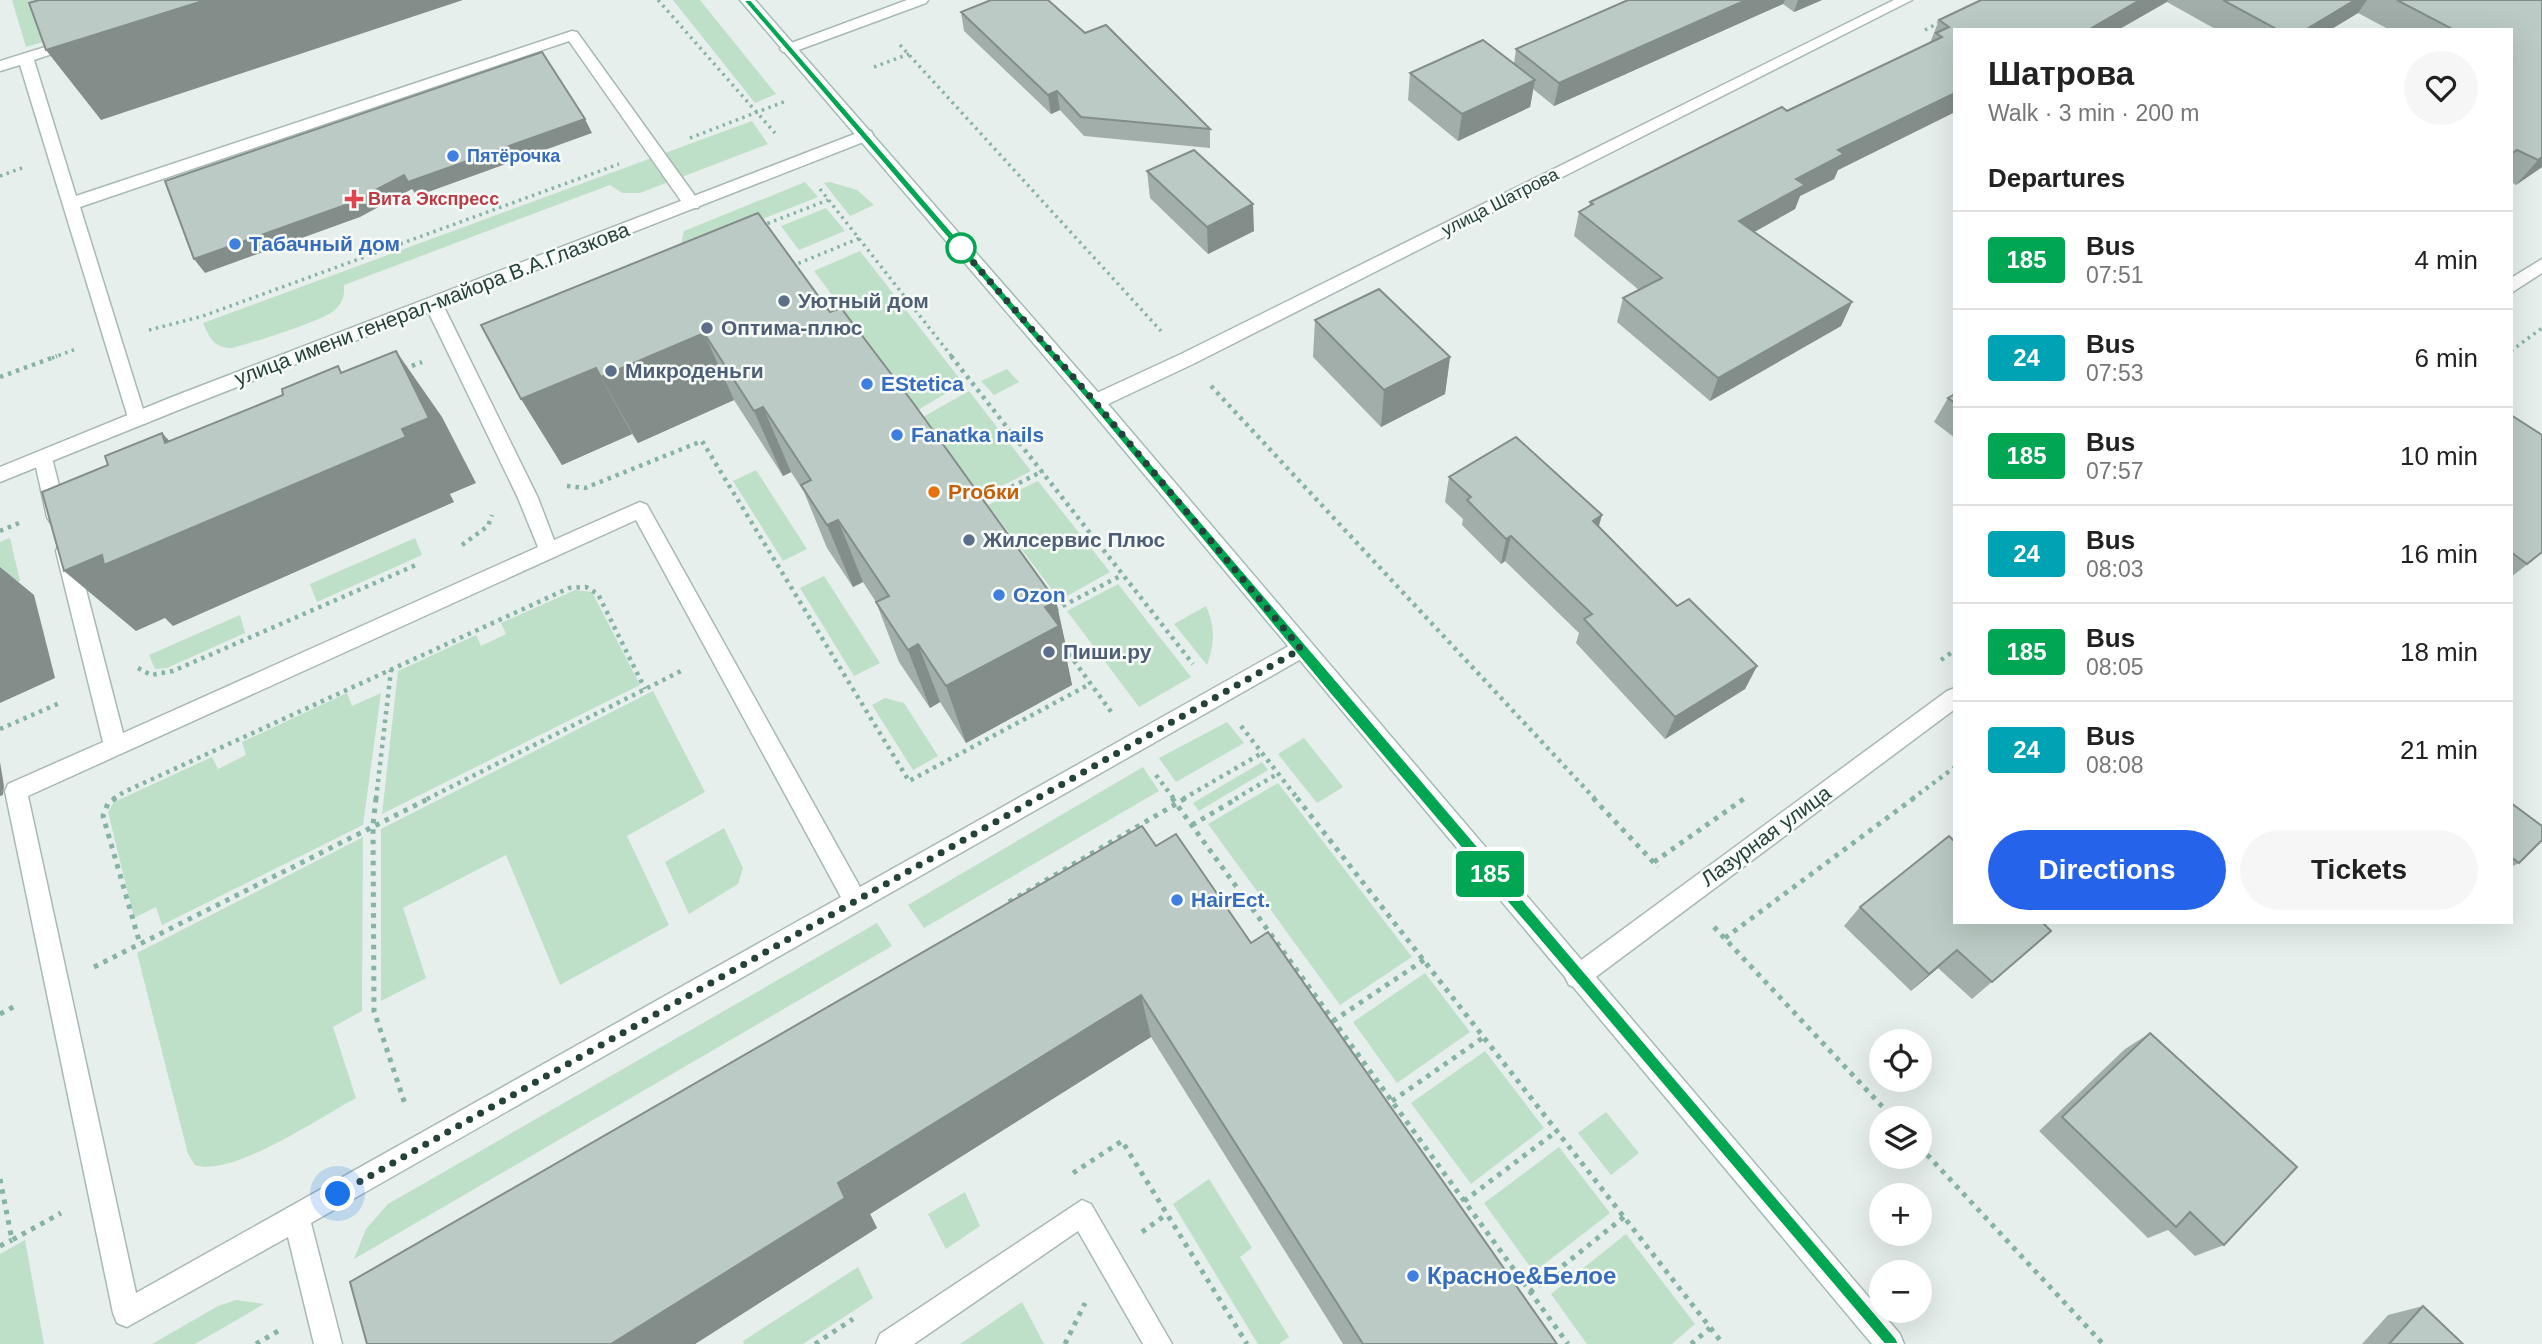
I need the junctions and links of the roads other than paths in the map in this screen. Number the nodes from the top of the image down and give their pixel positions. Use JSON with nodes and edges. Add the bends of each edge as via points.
{"nodes":[{"id":1,"x":747,"y":0,"type":"edge"},
{"id":2,"x":921,"y":0,"type":"edge"},
{"id":3,"x":1905,"y":0,"type":"edge"},
{"id":4,"x":92,"y":37,"type":"edge"},
{"id":5,"x":788,"y":49,"type":"junction"},
{"id":6,"x":25,"y":57,"type":"junction"},
{"id":7,"x":0,"y":66,"type":"edge"},
{"id":8,"x":865,"y":135,"type":"junction"},
{"id":9,"x":71,"y":204,"type":"junction"},
{"id":10,"x":692,"y":204,"type":"junction"},
{"id":11,"x":2542,"y":265,"type":"edge"},
{"id":12,"x":2513,"y":286,"type":"edge"},
{"id":13,"x":434,"y":305,"type":"junction"},
{"id":14,"x":1095,"y":402,"type":"junction"},
{"id":15,"x":138,"y":419,"type":"junction"},
{"id":16,"x":43,"y":458,"type":"junction"},
{"id":17,"x":0,"y":475,"type":"edge"},
{"id":18,"x":549,"y":551,"type":"junction"},
{"id":19,"x":1301,"y":649,"type":"junction"},
{"id":20,"x":1953,"y":697,"type":"edge"},
{"id":21,"x":115,"y":746,"type":"junction"},
{"id":22,"x":856,"y":902,"type":"junction"},
{"id":23,"x":1577,"y":977,"type":"junction"},
{"id":24,"x":296,"y":1217,"type":"junction"},
{"id":25,"x":328,"y":1344,"type":"edge"},
{"id":26,"x":890,"y":1344,"type":"edge"},
{"id":27,"x":1158,"y":1344,"type":"edge"},
{"id":28,"x":1890,"y":1344,"type":"edge"}],
"edges":[{"from":1,"to":5,"type":"street"},
{"from":2,"to":5,"type":"street"},
{"from":3,"to":14,"type":"street","name":"улица Шатрова"},
{"from":4,"to":6,"type":"street"},
{"from":5,"to":8,"type":"street"},
{"from":6,"to":7,"type":"street"},
{"from":6,"to":9,"type":"street"},
{"from":8,"to":10,"type":"street","name":"улица имени генерал-майора В.А.Глазкова"},
{"from":8,"to":14,"type":"street"},
{"from":9,"to":10,"type":"street","via":[[572,35]]},
{"from":9,"to":15,"type":"street"},
{"from":10,"to":13,"type":"street","name":"улица имени генерал-майора В.А.Глазкова"},
{"from":11,"to":12,"type":"street"},
{"from":13,"to":15,"type":"street","name":"улица имени генерал-майора В.А.Глазкова"},
{"from":13,"to":18,"type":"street"},
{"from":14,"to":19,"type":"street"},
{"from":15,"to":16,"type":"street","name":"улица имени генерал-майора В.А.Глазкова"},
{"from":16,"to":17,"type":"street","name":"улица имени генерал-майора В.А.Глазкова"},
{"from":16,"to":21,"type":"street"},
{"from":18,"to":21,"type":"street"},
{"from":18,"to":22,"type":"street","via":[[640,510]]},
{"from":19,"to":22,"type":"street"},
{"from":19,"to":23,"type":"street"},
{"from":20,"to":23,"type":"street","name":"Лазурная улица"},
{"from":21,"to":24,"type":"street","via":[[16,791],[127,1313]]},
{"from":22,"to":24,"type":"street"},
{"from":23,"to":28,"type":"street"},
{"from":24,"to":25,"type":"street"},
{"from":26,"to":27,"type":"street","via":[[1082,1213]]}]}
